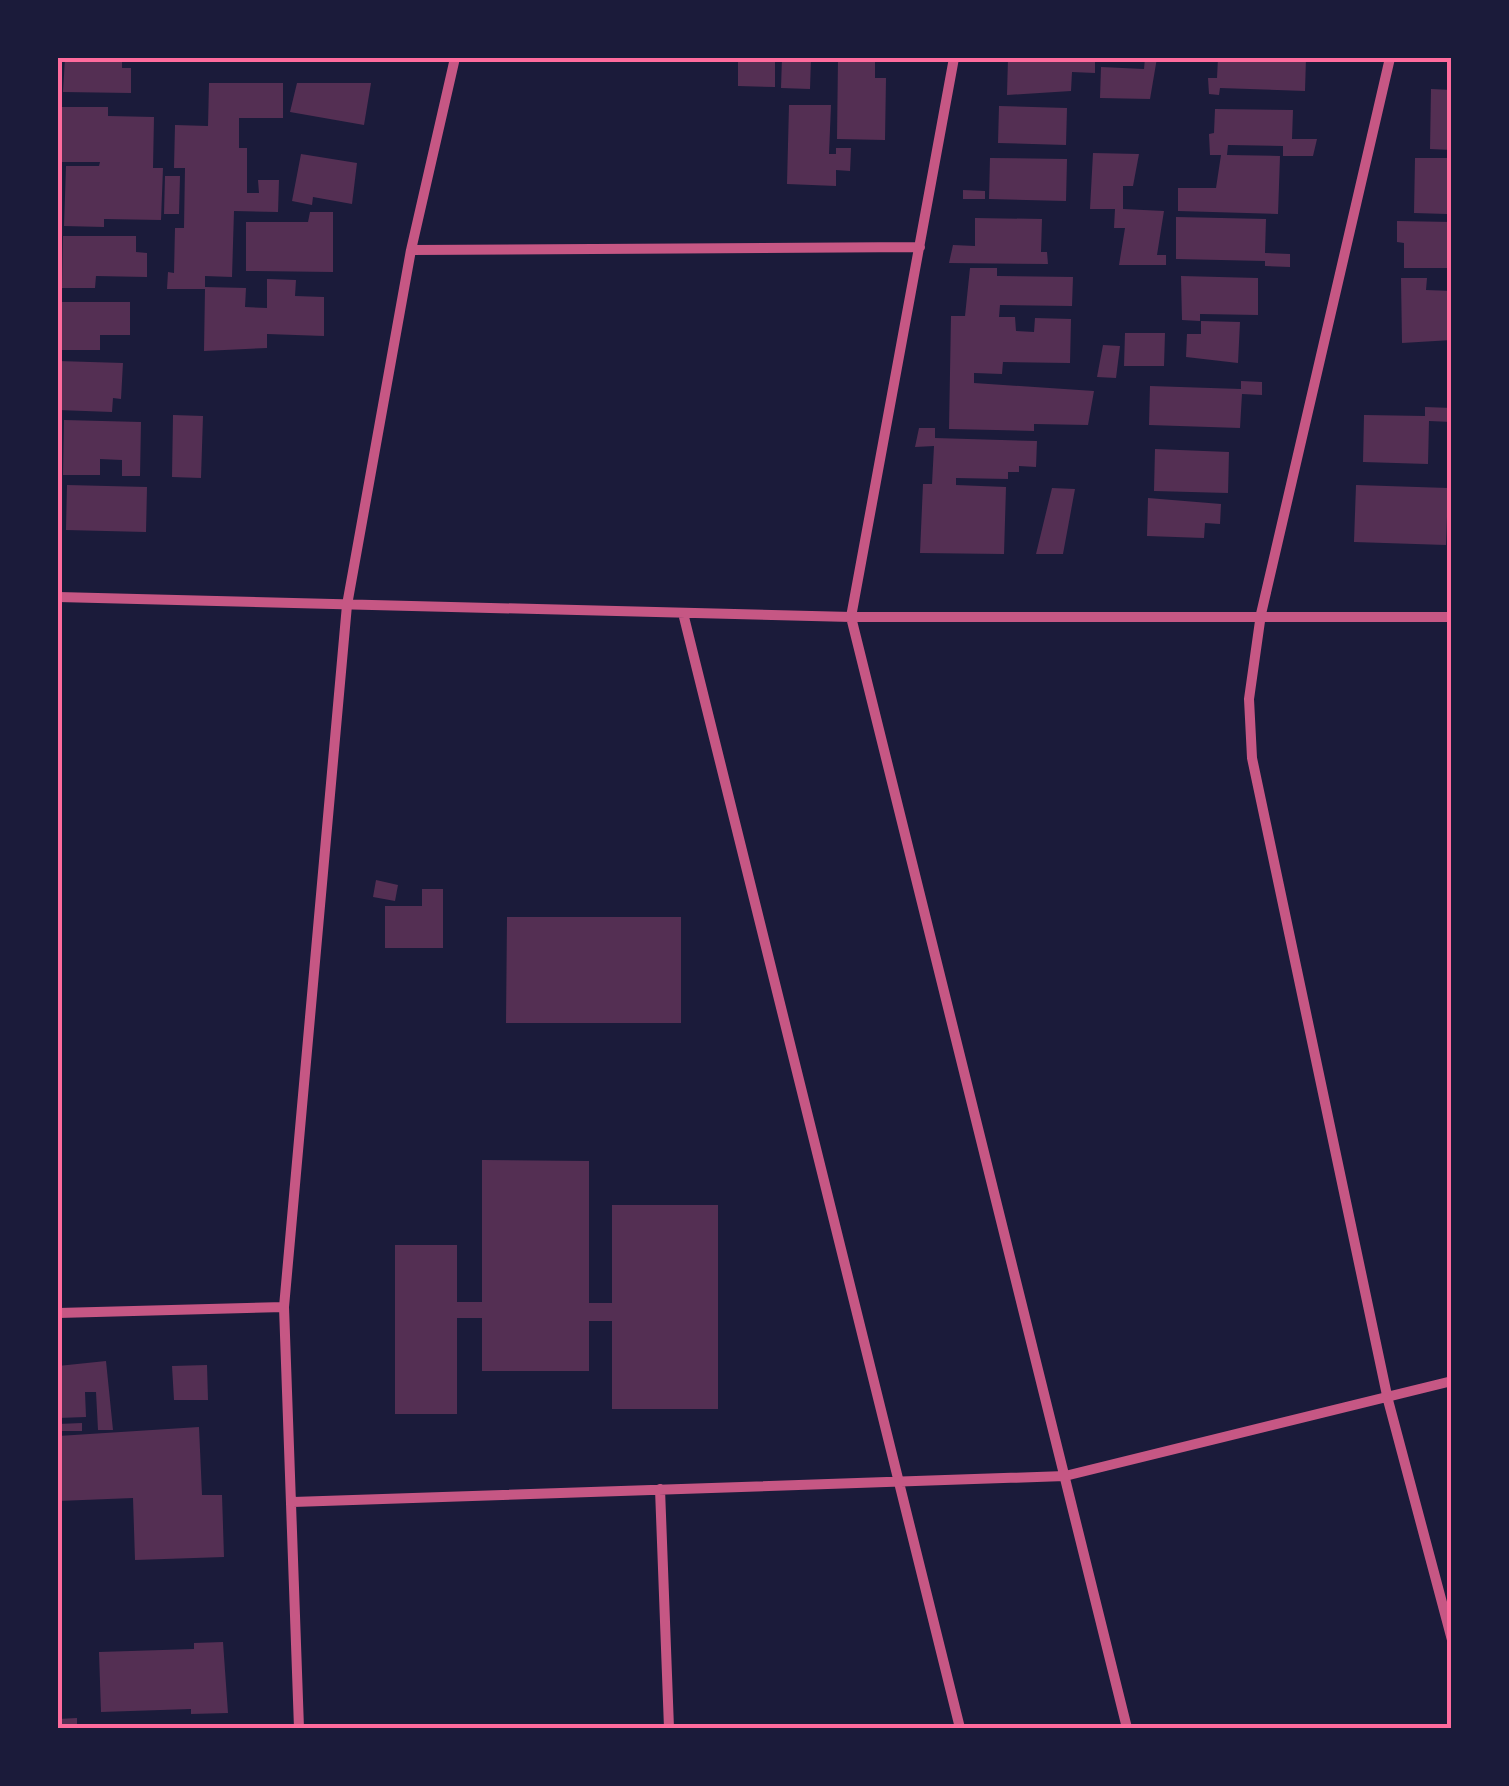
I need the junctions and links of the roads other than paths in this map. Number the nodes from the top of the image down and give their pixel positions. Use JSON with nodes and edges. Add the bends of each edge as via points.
{"nodes":[{"id":1,"x":454,"y":58,"type":"edge"},
{"id":2,"x":954,"y":58,"type":"edge"},
{"id":3,"x":1390,"y":58,"type":"edge"},
{"id":4,"x":920,"y":247,"type":"junction"},
{"id":5,"x":411,"y":250,"type":"junction"},
{"id":6,"x":58,"y":596,"type":"edge"},
{"id":7,"x":346,"y":605,"type":"junction"},
{"id":8,"x":684,"y":614,"type":"junction"},
{"id":9,"x":1261,"y":614,"type":"junction"},
{"id":10,"x":851,"y":617,"type":"junction"},
{"id":11,"x":1452,"y":618,"type":"edge"},
{"id":12,"x":284,"y":1307,"type":"junction"},
{"id":13,"x":58,"y":1313,"type":"edge"},
{"id":14,"x":1452,"y":1381,"type":"edge"},
{"id":15,"x":1388,"y":1400,"type":"junction"},
{"id":16,"x":1065,"y":1476,"type":"junction"},
{"id":17,"x":897,"y":1481,"type":"junction"},
{"id":18,"x":660,"y":1490,"type":"junction"},
{"id":19,"x":293,"y":1502,"type":"junction"},
{"id":20,"x":1452,"y":1640,"type":"edge"},
{"id":21,"x":300,"y":1728,"type":"edge"},
{"id":22,"x":670,"y":1728,"type":"edge"},
{"id":23,"x":960,"y":1728,"type":"edge"},
{"id":24,"x":1127,"y":1728,"type":"edge"}],
"edges":[{"from":1,"to":5,"type":"street"},
{"from":2,"to":4,"type":"street"},
{"from":3,"to":9,"type":"street"},
{"from":4,"to":5,"type":"street"},
{"from":4,"to":10,"type":"street"},
{"from":5,"to":7,"type":"street"},
{"from":6,"to":7,"type":"street"},
{"from":7,"to":8,"type":"street"},
{"from":7,"to":12,"type":"street"},
{"from":8,"to":10,"type":"street"},
{"from":8,"to":17,"type":"street"},
{"from":9,"to":10,"type":"street"},
{"from":9,"to":11,"type":"street"},
{"from":9,"to":15,"type":"street","via":[[1250,699],[1252,758]]},
{"from":10,"to":16,"type":"street"},
{"from":12,"to":13,"type":"street"},
{"from":12,"to":19,"type":"street"},
{"from":14,"to":15,"type":"street"},
{"from":15,"to":16,"type":"street"},
{"from":15,"to":20,"type":"street"},
{"from":16,"to":17,"type":"street"},
{"from":16,"to":24,"type":"street"},
{"from":17,"to":18,"type":"street"},
{"from":17,"to":23,"type":"street"},
{"from":18,"to":19,"type":"street"},
{"from":18,"to":22,"type":"street"},
{"from":19,"to":21,"type":"street"}]}
